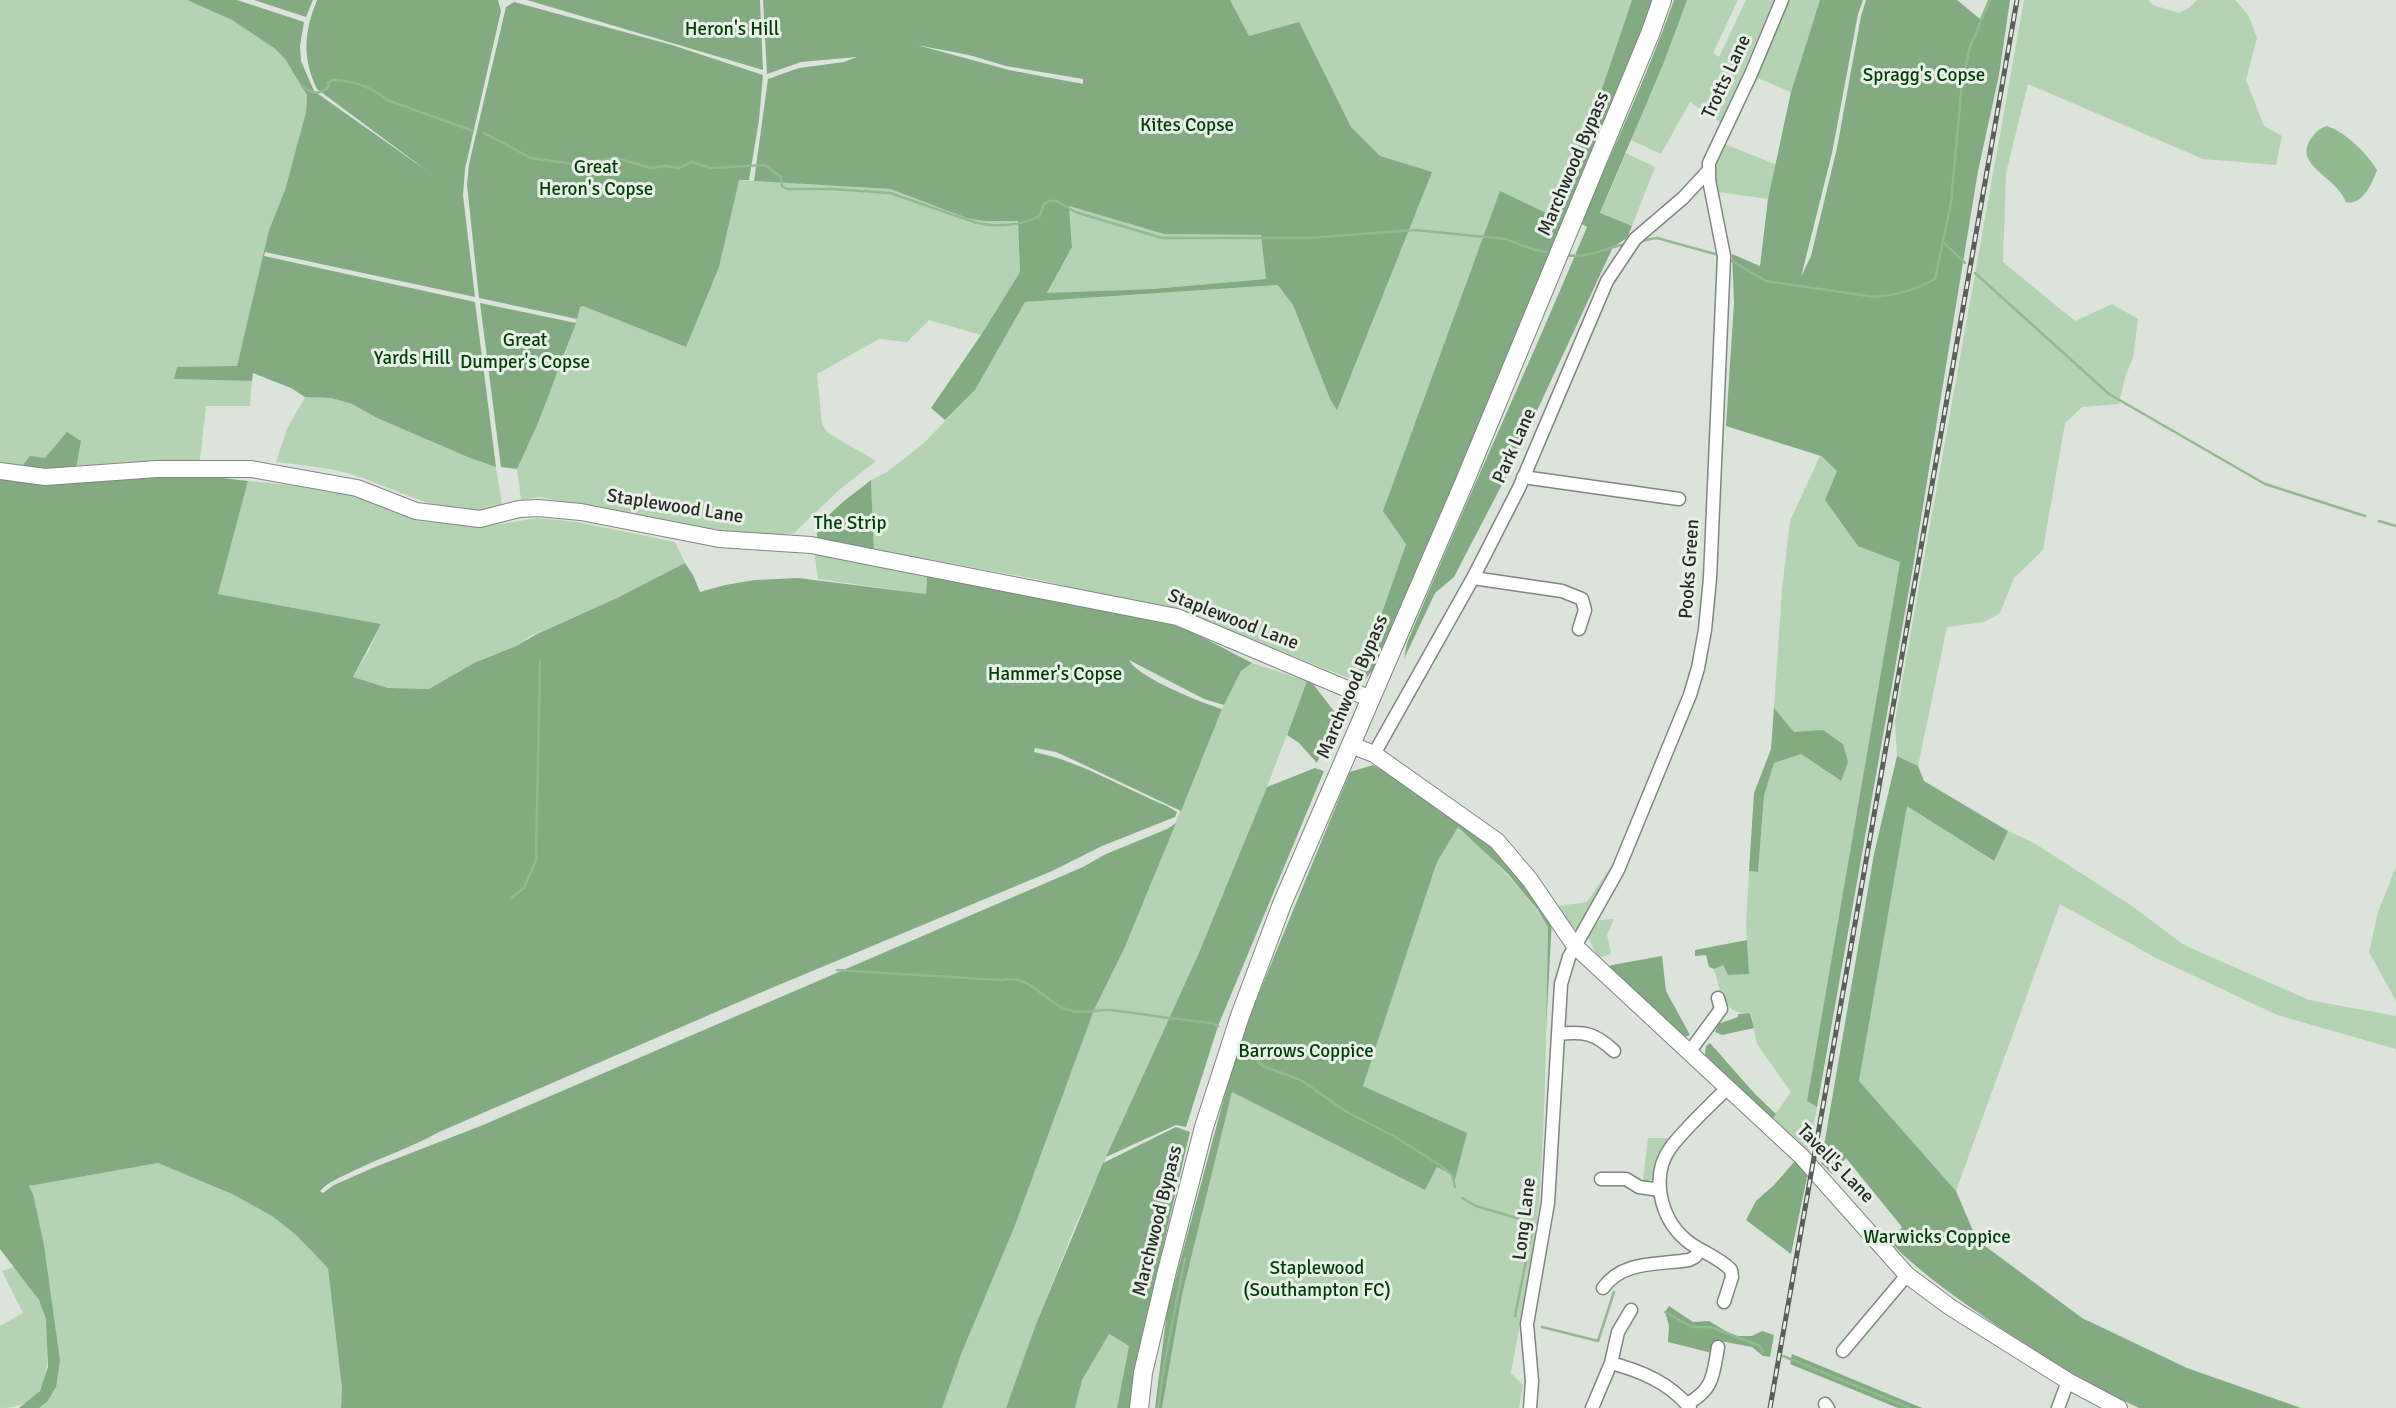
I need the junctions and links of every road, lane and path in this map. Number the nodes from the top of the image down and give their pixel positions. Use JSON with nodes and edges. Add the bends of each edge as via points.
{"nodes":[{"id":1,"x":1662,"y":0,"type":"edge"},
{"id":2,"x":1782,"y":0,"type":"edge"},
{"id":3,"x":1709,"y":170,"type":"junction"},
{"id":4,"x":0,"y":471,"type":"edge"},
{"id":5,"x":1523,"y":477,"type":"junction"},
{"id":6,"x":1679,"y":499,"type":"dead end"},
{"id":7,"x":1473,"y":578,"type":"junction"},
{"id":8,"x":1580,"y":629,"type":"dead end"},
{"id":9,"x":1371,"y":699,"type":"junction"},
{"id":10,"x":1351,"y":745,"type":"junction"},
{"id":11,"x":1374,"y":754,"type":"junction"},
{"id":12,"x":1575,"y":946,"type":"junction"},
{"id":13,"x":1718,"y":998,"type":"dead end"},
{"id":14,"x":1558,"y":1034,"type":"junction"},
{"id":15,"x":1614,"y":1051,"type":"dead end"},
{"id":16,"x":1690,"y":1051,"type":"junction"},
{"id":17,"x":1727,"y":1088,"type":"junction"},
{"id":18,"x":1601,"y":1179,"type":"dead end"},
{"id":19,"x":1660,"y":1190,"type":"junction"},
{"id":20,"x":1700,"y":1251,"type":"junction"},
{"id":21,"x":1907,"y":1275,"type":"junction"},
{"id":22,"x":1603,"y":1287,"type":"dead end"},
{"id":23,"x":1724,"y":1302,"type":"dead end"},
{"id":24,"x":1631,"y":1310,"type":"dead end"},
{"id":25,"x":1718,"y":1347,"type":"dead end"},
{"id":26,"x":1843,"y":1351,"type":"dead end"},
{"id":27,"x":1611,"y":1363,"type":"junction"},
{"id":28,"x":2068,"y":1381,"type":"junction"},
{"id":29,"x":1688,"y":1406,"type":"edge"},
{"id":30,"x":1139,"y":1408,"type":"edge"},
{"id":31,"x":1530,"y":1408,"type":"edge"},
{"id":32,"x":1592,"y":1408,"type":"edge"},
{"id":33,"x":2058,"y":1408,"type":"edge"},
{"id":34,"x":2119,"y":1408,"type":"edge"}],
"edges":[{"from":1,"to":9,"type":"main road","name":"Marchwood Bypass"},
{"from":2,"to":3,"type":"street","name":"Trotts Lane","via":[[1711,156]]},
{"from":3,"to":5,"type":"street","name":"Park Lane","via":[[1631,244],[1607,281]]},
{"from":3,"to":12,"type":"street","name":"Pooks Green","via":[[1724,256],[1705,630],[1690,695],[1629,844]]},
{"from":4,"to":9,"type":"street","name":"Staplewood Lane","via":[[45,477],[157,468],[251,469],[358,488],[416,511],[480,519],[538,508],[719,539],[835,548],[1177,617]]},
{"from":5,"to":6,"type":"street"},
{"from":5,"to":7,"type":"street","name":"Park Lane"},
{"from":7,"to":8,"type":"street","via":[[1562,591],[1582,599],[1585,610]]},
{"from":7,"to":11,"type":"street","name":"Park Lane"},
{"from":9,"to":10,"type":"main road","name":"Marchwood Bypass"},
{"from":10,"to":11,"type":"street"},
{"from":10,"to":30,"type":"main road","name":"Marchwood Bypass","via":[[1282,904],[1204,1127],[1143,1373]]},
{"from":11,"to":12,"type":"street","via":[[1497,841]]},
{"from":12,"to":14,"type":"street","name":"Long Lane","via":[[1561,984]]},
{"from":12,"to":16,"type":"street","name":"Tavell's Lane"},
{"from":13,"to":16,"type":"street","via":[[1718,1015]]},
{"from":14,"to":15,"type":"street","via":[[1596,1036]]},
{"from":14,"to":31,"type":"street","name":"Long Lane","via":[[1548,1203],[1527,1324]]},
{"from":16,"to":17,"type":"street","name":"Tavell's Lane"},
{"from":17,"to":19,"type":"street","via":[[1670,1149],[1662,1167]]},
{"from":17,"to":21,"type":"street","name":"Tavell's Lane","via":[[1812,1168]]},
{"from":18,"to":19,"type":"street","via":[[1626,1179],[1639,1187]]},
{"from":19,"to":20,"type":"street","via":[[1672,1224]]},
{"from":20,"to":22,"type":"street","via":[[1689,1260],[1629,1268]]},
{"from":20,"to":23,"type":"street","via":[[1731,1269]]},
{"from":21,"to":26,"type":"street"},
{"from":21,"to":28,"type":"street","name":"Tavell's Lane"},
{"from":24,"to":27,"type":"street","via":[[1618,1332]]},
{"from":25,"to":29,"type":"street","via":[[1710,1384]]},
{"from":27,"to":29,"type":"street","via":[[1653,1377]]},
{"from":27,"to":32,"type":"street"},
{"from":28,"to":33,"type":"street"},
{"from":28,"to":34,"type":"street","name":"Tavell's Lane"}]}
